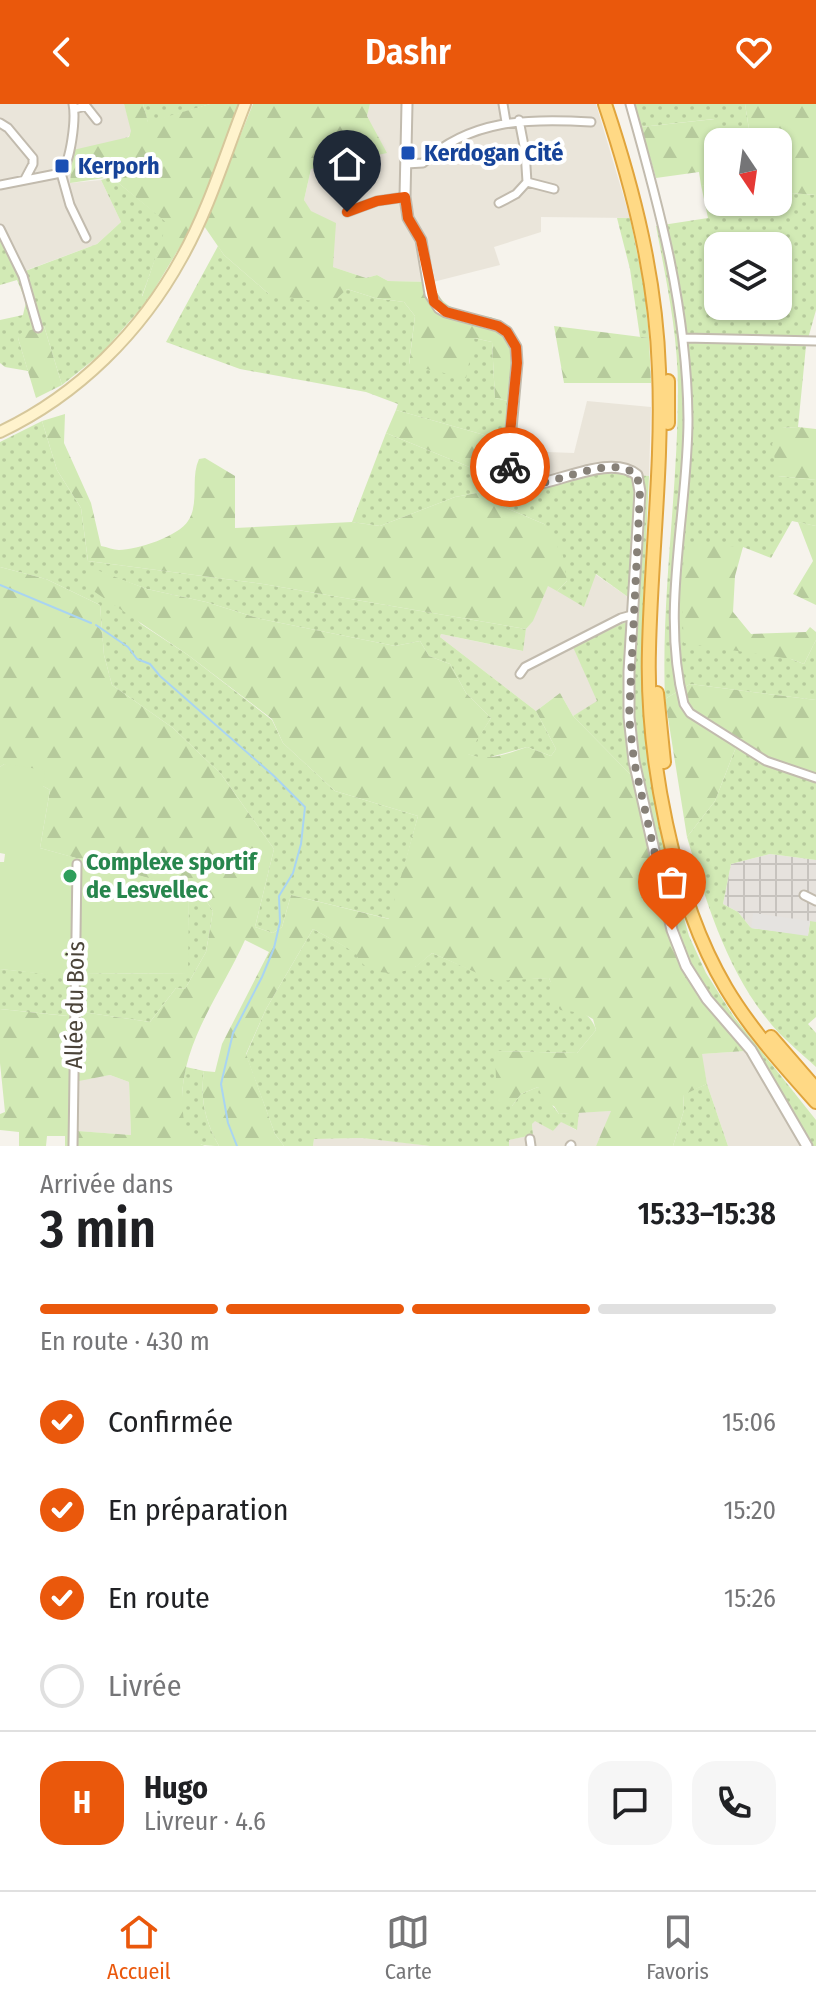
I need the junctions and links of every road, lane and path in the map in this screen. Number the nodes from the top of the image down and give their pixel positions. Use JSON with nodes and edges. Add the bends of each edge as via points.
{"nodes":[{"id":1,"x":245,"y":104,"type":"edge"},
{"id":2,"x":407,"y":104,"type":"edge"},
{"id":3,"x":503,"y":104,"type":"edge"},
{"id":4,"x":605,"y":104,"type":"edge"},
{"id":5,"x":613,"y":104,"type":"edge"},
{"id":6,"x":630,"y":104,"type":"edge"},
{"id":7,"x":74,"y":107,"type":"edge"},
{"id":8,"x":97,"y":120,"type":"dead end"},
{"id":9,"x":519,"y":120,"type":"junction"},
{"id":10,"x":506,"y":122,"type":"junction"},
{"id":11,"x":591,"y":122,"type":"dead end"},
{"id":12,"x":0,"y":123,"type":"edge"},
{"id":13,"x":406,"y":164,"type":"junction"},
{"id":14,"x":61,"y":173,"type":"junction"},
{"id":15,"x":25,"y":179,"type":"junction"},
{"id":16,"x":527,"y":182,"type":"junction"},
{"id":17,"x":0,"y":185,"type":"edge"},
{"id":18,"x":554,"y":189,"type":"dead end"},
{"id":19,"x":405,"y":197,"type":"junction"},
{"id":20,"x":499,"y":203,"type":"dead end"},
{"id":21,"x":347,"y":212,"type":"dead end"},
{"id":22,"x":0,"y":229,"type":"edge"},
{"id":23,"x":86,"y":238,"type":"dead end"},
{"id":24,"x":38,"y":328,"type":"dead end"},
{"id":25,"x":684,"y":338,"type":"junction"},
{"id":26,"x":816,"y":341,"type":"edge"},
{"id":27,"x":0,"y":432,"type":"edge"},
{"id":28,"x":632,"y":615,"type":"junction"},
{"id":29,"x":520,"y":674,"type":"dead end"},
{"id":30,"x":816,"y":778,"type":"edge"},
{"id":31,"x":77,"y":864,"type":"dead end"},
{"id":32,"x":804,"y":895,"type":"dead end"},
{"id":33,"x":816,"y":901,"type":"edge"},
{"id":34,"x":764,"y":1028,"type":"junction"},
{"id":35,"x":816,"y":1076,"type":"edge"},
{"id":36,"x":816,"y":1099,"type":"edge"},
{"id":37,"x":73,"y":1146,"type":"edge"},
{"id":38,"x":807,"y":1146,"type":"edge"}],
"edges":[{"from":1,"to":27,"type":"main road","via":[[200,220],[150,307],[90,372]]},
{"from":2,"to":13,"type":"street"},
{"from":3,"to":10,"type":"street"},
{"from":4,"to":36,"type":"highway","via":[[641,225],[657,332],[660,427],[648,674],[662,800],[689,904],[713,964],[748,1021]]},
{"from":5,"to":34,"type":"highway","via":[[650,232],[666,336],[668,419],[657,668],[666,774],[705,926],[733,985]]},
{"from":6,"to":25,"type":"street","via":[[673,264]]},
{"from":7,"to":8,"type":"street","via":[[86,106]]},
{"from":7,"to":14,"type":"street","via":[[67,166]]},
{"from":9,"to":10,"type":"street"},
{"from":9,"to":11,"type":"street"},
{"from":9,"to":16,"type":"street"},
{"from":10,"to":13,"type":"street","via":[[460,136],[423,163]]},
{"from":12,"to":15,"type":"street","via":[[33,158]]},
{"from":13,"to":19,"type":"street"},
{"from":14,"to":15,"type":"street"},
{"from":14,"to":23,"type":"street"},
{"from":15,"to":17,"type":"street"},
{"from":16,"to":18,"type":"street"},
{"from":16,"to":20,"type":"street"},
{"from":19,"to":21,"type":"street"},
{"from":19,"to":28,"type":"street","via":[[434,302],[446,312],[498,326],[516,347],[508,462],[513,473],[531,485],[604,468],[637,475]]},
{"from":22,"to":24,"type":"street","via":[[23,276]]},
{"from":25,"to":26,"type":"street"},
{"from":25,"to":30,"type":"street","via":[[686,467],[674,606],[684,704],[766,761]]},
{"from":28,"to":29,"type":"street"},
{"from":28,"to":38,"type":"street","via":[[629,717],[634,761],[672,930],[686,966],[751,1050]]},
{"from":31,"to":37,"type":"street","name":"Allée du Bois"},
{"from":32,"to":33,"type":"street"},
{"from":34,"to":35,"type":"highway"},
{"from":34,"to":36,"type":"highway"}]}
